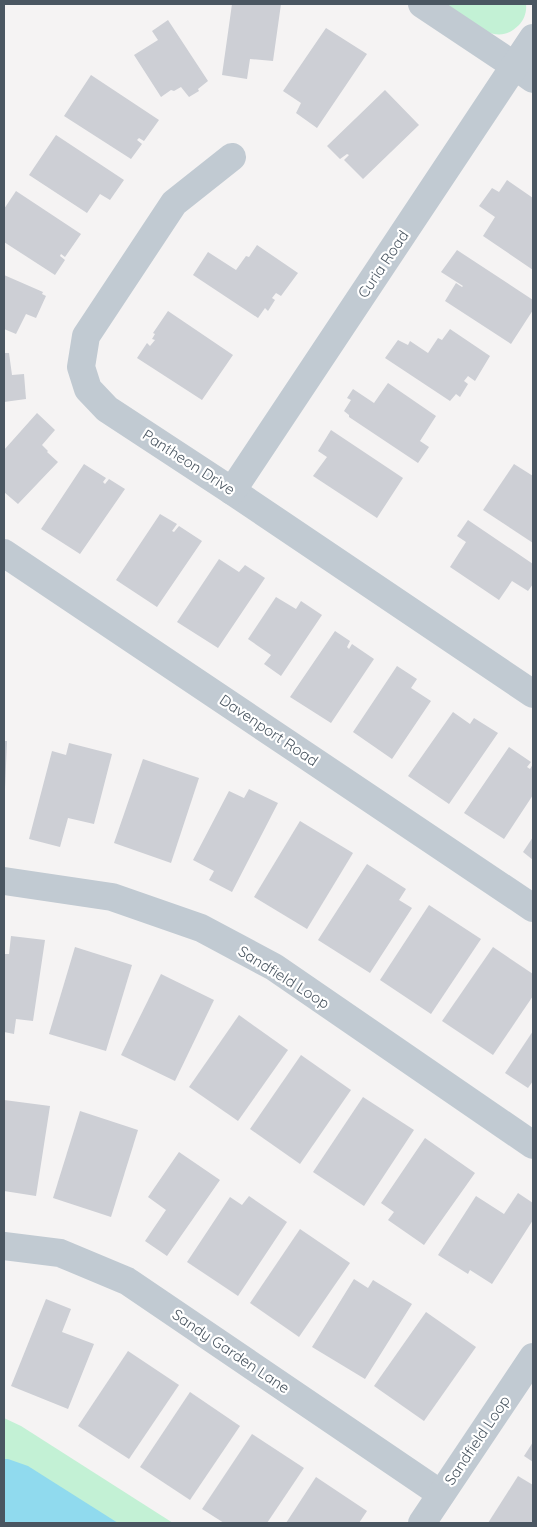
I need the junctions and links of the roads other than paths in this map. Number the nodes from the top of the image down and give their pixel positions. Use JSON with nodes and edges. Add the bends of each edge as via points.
{"nodes":[{"id":1,"x":422,"y":4,"type":"edge"},
{"id":2,"x":533,"y":38,"type":"edge"},
{"id":3,"x":524,"y":72,"type":"edge"},
{"id":4,"x":232,"y":157,"type":"dead end"},
{"id":5,"x":232,"y":491,"type":"junction"},
{"id":6,"x":4,"y":553,"type":"edge"},
{"id":7,"x":531,"y":688,"type":"edge"},
{"id":8,"x":4,"y":881,"type":"edge"},
{"id":9,"x":533,"y":908,"type":"edge"},
{"id":10,"x":533,"y":1145,"type":"edge"},
{"id":11,"x":4,"y":1246,"type":"edge"},
{"id":12,"x":533,"y":1357,"type":"edge"},
{"id":13,"x":441,"y":1494,"type":"junction"},
{"id":14,"x":422,"y":1523,"type":"edge"}],
"edges":[{"from":1,"to":3,"type":"street"},
{"from":2,"to":3,"type":"street","name":"Curia Road"},
{"from":3,"to":5,"type":"street","name":"Curia Road"},
{"from":4,"to":5,"type":"street","name":"Pantheon Drive","via":[[174,203],[86,336],[81,367],[88,389],[107,409]]},
{"from":5,"to":7,"type":"street","name":"Pantheon Drive"},
{"from":6,"to":9,"type":"street","name":"Davenport Road"},
{"from":8,"to":10,"type":"street","name":"Sandfield Loop","via":[[112,897],[201,928],[274,967]]},
{"from":11,"to":13,"type":"street","name":"Sandy Garden Lane","via":[[60,1254],[127,1281]]},
{"from":12,"to":13,"type":"street","name":"Sandfield Loop"},
{"from":13,"to":14,"type":"street","name":"Sandfield Loop"}]}
